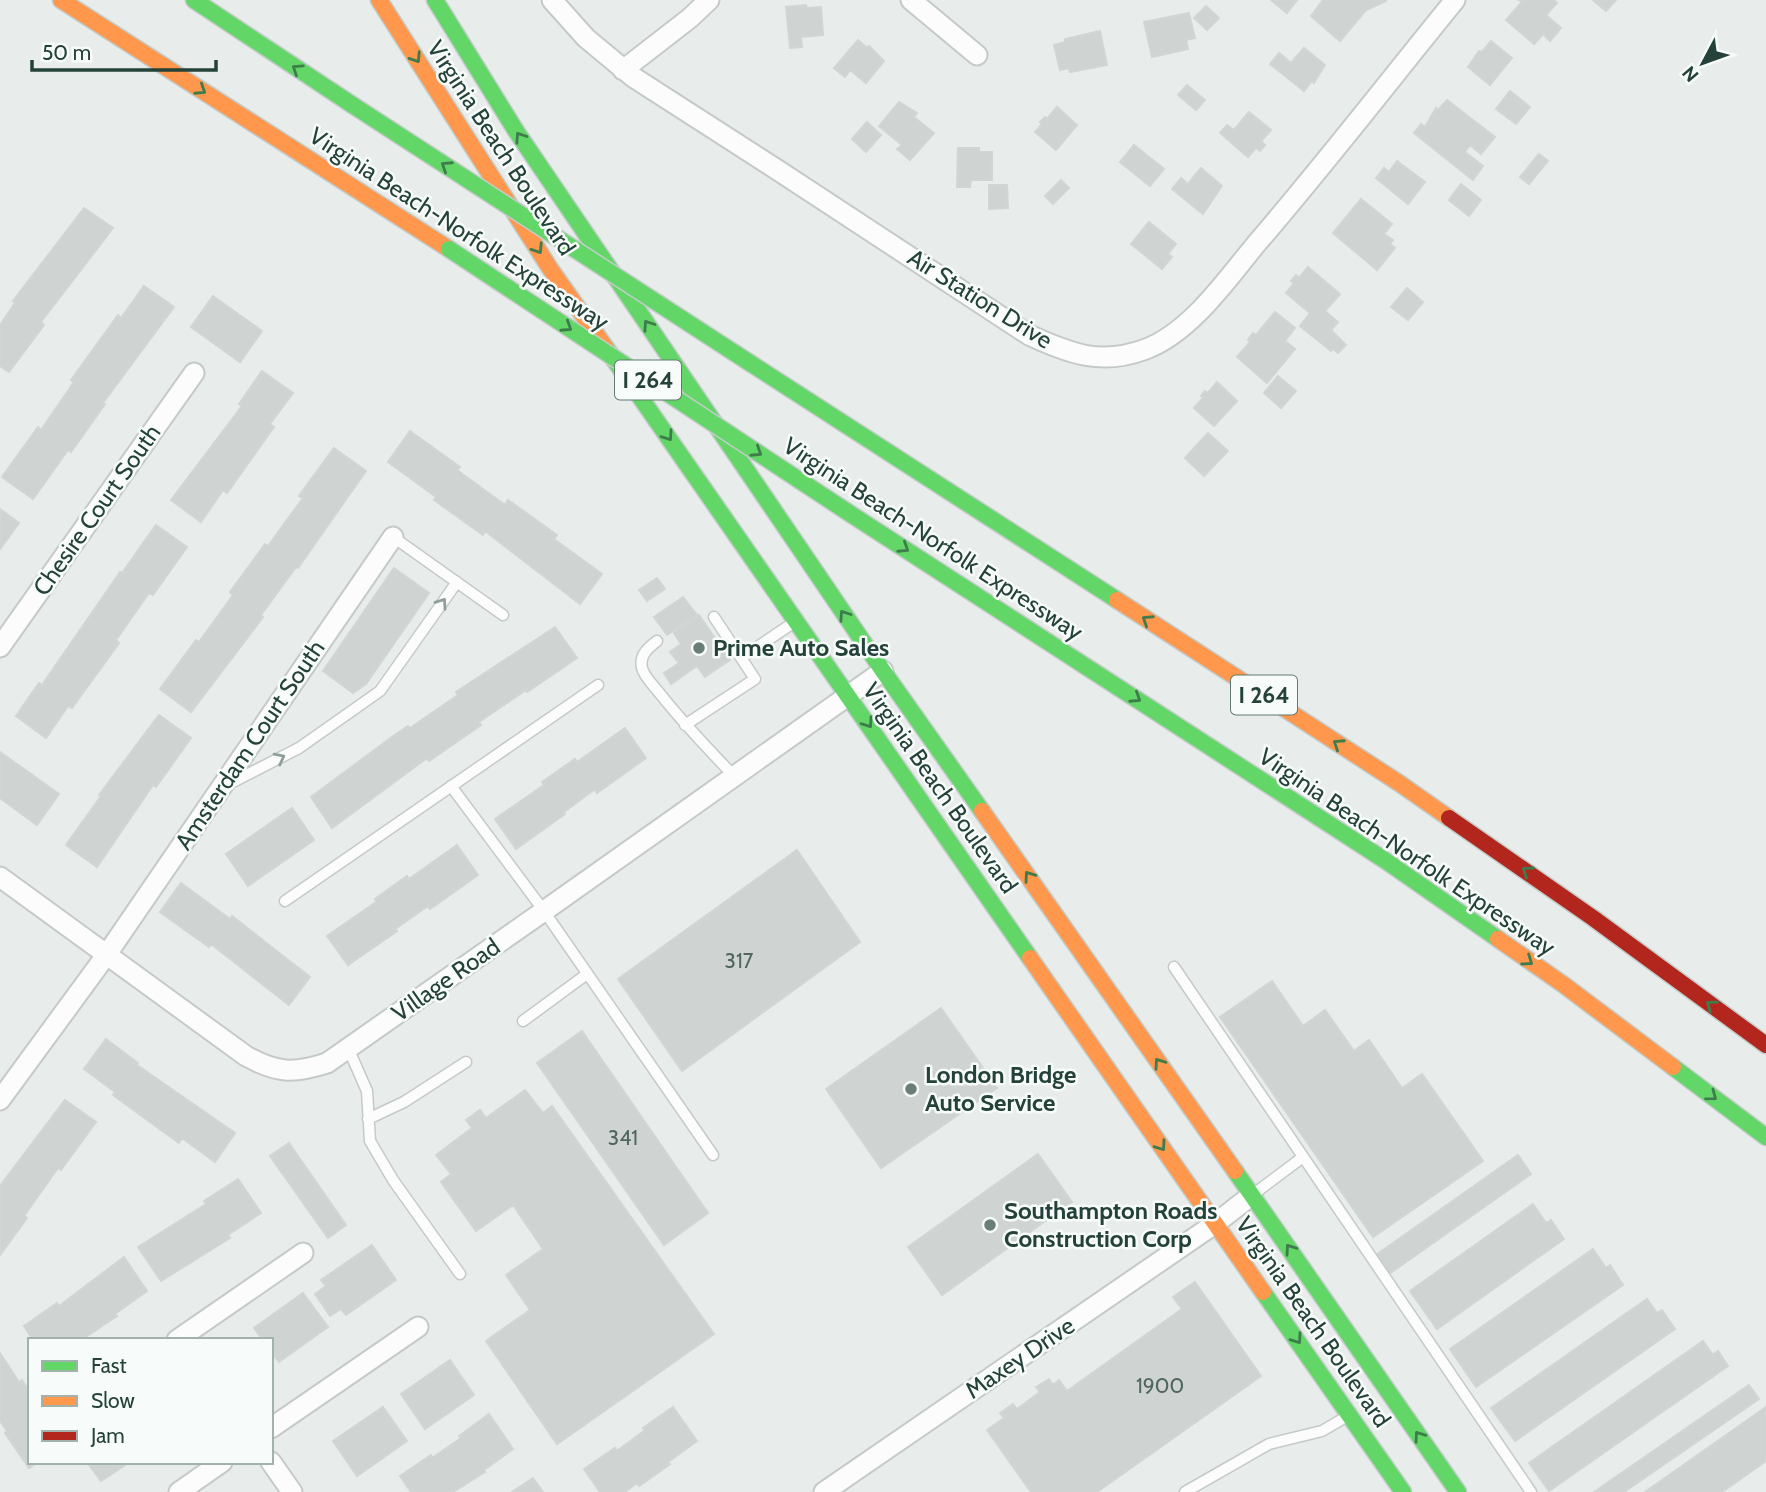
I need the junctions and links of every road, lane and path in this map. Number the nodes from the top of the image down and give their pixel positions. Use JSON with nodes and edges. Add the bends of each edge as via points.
{"nodes":[{"id":1,"x":61,"y":0,"type":"edge"},
{"id":2,"x":194,"y":0,"type":"edge"},
{"id":3,"x":379,"y":0,"type":"edge"},
{"id":4,"x":435,"y":0,"type":"edge"},
{"id":5,"x":552,"y":0,"type":"edge"},
{"id":6,"x":709,"y":0,"type":"edge"},
{"id":7,"x":911,"y":0,"type":"edge"},
{"id":8,"x":1455,"y":0,"type":"edge"},
{"id":9,"x":977,"y":55,"type":"dead end"},
{"id":10,"x":623,"y":69,"type":"junction"},
{"id":11,"x":194,"y":373,"type":"dead end"},
{"id":12,"x":393,"y":537,"type":"joint"},
{"id":13,"x":457,"y":582,"type":"junction"},
{"id":14,"x":503,"y":615,"type":"dead end"},
{"id":15,"x":714,"y":617,"type":"dead end"},
{"id":16,"x":796,"y":620,"type":"junction"},
{"id":17,"x":657,"y":641,"type":"dead end"},
{"id":18,"x":0,"y":647,"type":"edge"},
{"id":19,"x":741,"y":658,"type":"junction"},
{"id":20,"x":883,"y":671,"type":"junction"},
{"id":21,"x":598,"y":685,"type":"dead end"},
{"id":22,"x":848,"y":695,"type":"junction"},
{"id":23,"x":685,"y":725,"type":"junction"},
{"id":24,"x":734,"y":776,"type":"junction"},
{"id":25,"x":451,"y":786,"type":"junction"},
{"id":26,"x":220,"y":789,"type":"junction"},
{"id":27,"x":0,"y":877,"type":"edge"},
{"id":28,"x":285,"y":901,"type":"dead end"},
{"id":29,"x":544,"y":911,"type":"junction"},
{"id":30,"x":107,"y":954,"type":"junction"},
{"id":31,"x":1174,"y":967,"type":"dead end"},
{"id":32,"x":587,"y":974,"type":"junction"},
{"id":33,"x":523,"y":1021,"type":"dead end"},
{"id":34,"x":1766,"y":1045,"type":"edge"},
{"id":35,"x":348,"y":1048,"type":"junction"},
{"id":36,"x":466,"y":1062,"type":"dead end"},
{"id":37,"x":0,"y":1100,"type":"edge"},
{"id":38,"x":368,"y":1119,"type":"junction"},
{"id":39,"x":1766,"y":1137,"type":"edge"},
{"id":40,"x":713,"y":1155,"type":"dead end"},
{"id":41,"x":1303,"y":1157,"type":"junction"},
{"id":42,"x":1252,"y":1195,"type":"junction"},
{"id":43,"x":1216,"y":1223,"type":"junction"},
{"id":44,"x":303,"y":1253,"type":"dead end"},
{"id":45,"x":460,"y":1274,"type":"dead end"},
{"id":46,"x":418,"y":1327,"type":"dead end"},
{"id":47,"x":183,"y":1338,"type":"edge"},
{"id":48,"x":1350,"y":1415,"type":"junction"},
{"id":49,"x":273,"y":1428,"type":"edge"},
{"id":50,"x":219,"y":1464,"type":"edge"},
{"id":51,"x":272,"y":1464,"type":"edge"},
{"id":52,"x":179,"y":1492,"type":"edge"},
{"id":53,"x":292,"y":1492,"type":"edge"},
{"id":54,"x":824,"y":1492,"type":"edge"},
{"id":55,"x":1185,"y":1492,"type":"edge"},
{"id":56,"x":1403,"y":1492,"type":"edge"},
{"id":57,"x":1458,"y":1492,"type":"edge"},
{"id":58,"x":1531,"y":1492,"type":"edge"}],
"edges":[{"from":1,"to":39,"type":"main road","name":"Virginia Beach-Norfolk Expressway","number":"I 264","one_way":true,"bridge":true,"via":[[1386,861],[1564,985]]},
{"from":34,"to":2,"type":"main road","name":"Virginia Beach-Norfolk Expressway","number":"I 264","one_way":true,"bridge":true,"via":[[1399,783]]},
{"from":3,"to":16,"type":"main road","name":"Virginia Beach Boulevard","one_way":true,"via":[[551,270]]},
{"from":20,"to":4,"type":"main road","name":"Virginia Beach Boulevard","one_way":true,"via":[[516,131]]},
{"from":5,"to":10,"type":"street","name":"Air Station Drive","via":[[586,38]]},
{"from":6,"to":10,"type":"street"},
{"from":7,"to":9,"type":"street"},
{"from":8,"to":10,"type":"street","name":"Air Station Drive","via":[[1196,315],[1170,336],[1125,356],[1094,358],[1029,335]]},
{"from":11,"to":18,"type":"street","name":"Chesire Court South"},
{"from":12,"to":13,"type":"lane"},
{"from":12,"to":26,"type":"street","name":"Amsterdam Court South"},
{"from":13,"to":14,"type":"lane"},
{"from":26,"to":13,"type":"lane","one_way":true,"via":[[299,748],[380,691]]},
{"from":15,"to":19,"type":"lane"},
{"from":16,"to":19,"type":"lane"},
{"from":16,"to":22,"type":"main road","name":"Virginia Beach Boulevard"},
{"from":17,"to":23,"type":"lane","via":[[646,649],[642,668]]},
{"from":19,"to":23,"type":"lane","via":[[755,679]]},
{"from":20,"to":22,"type":"street","name":"Village Road"},
{"from":42,"to":20,"type":"main road","name":"Virginia Beach Boulevard","one_way":true},
{"from":21,"to":25,"type":"lane"},
{"from":22,"to":24,"type":"street","name":"Village Road"},
{"from":22,"to":43,"type":"main road","name":"Virginia Beach Boulevard","one_way":true},
{"from":23,"to":24,"type":"lane"},
{"from":24,"to":29,"type":"street","name":"Village Road"},
{"from":25,"to":28,"type":"lane"},
{"from":25,"to":29,"type":"lane"},
{"from":26,"to":30,"type":"street","name":"Amsterdam Court South"},
{"from":27,"to":30,"type":"street","name":"Village Road"},
{"from":29,"to":32,"type":"lane"},
{"from":29,"to":35,"type":"street","name":"Village Road"},
{"from":30,"to":35,"type":"street","name":"Village Road","via":[[265,1066],[307,1069],[327,1063]]},
{"from":30,"to":37,"type":"street","name":"Amsterdam Court South"},
{"from":31,"to":41,"type":"lane"},
{"from":32,"to":33,"type":"lane"},
{"from":32,"to":40,"type":"lane"},
{"from":35,"to":38,"type":"lane","via":[[367,1091]]},
{"from":36,"to":38,"type":"lane"},
{"from":38,"to":45,"type":"lane","via":[[370,1141],[393,1180]]},
{"from":41,"to":42,"type":"lane"},
{"from":41,"to":58,"type":"lane"},
{"from":42,"to":43,"type":"street","name":"Maxey Drive"},
{"from":57,"to":42,"type":"main road","name":"Virginia Beach Boulevard","one_way":true},
{"from":43,"to":48,"type":"main road","name":"Virginia Beach Boulevard","one_way":true},
{"from":43,"to":54,"type":"street","name":"Maxey Drive"},
{"from":44,"to":47,"type":"street"},
{"from":46,"to":49,"type":"street"},
{"from":48,"to":55,"type":"lane","via":[[1322,1431],[1269,1444]]},
{"from":48,"to":56,"type":"main road","name":"Virginia Beach Boulevard"},
{"from":50,"to":52,"type":"street"},
{"from":51,"to":53,"type":"street"}]}
